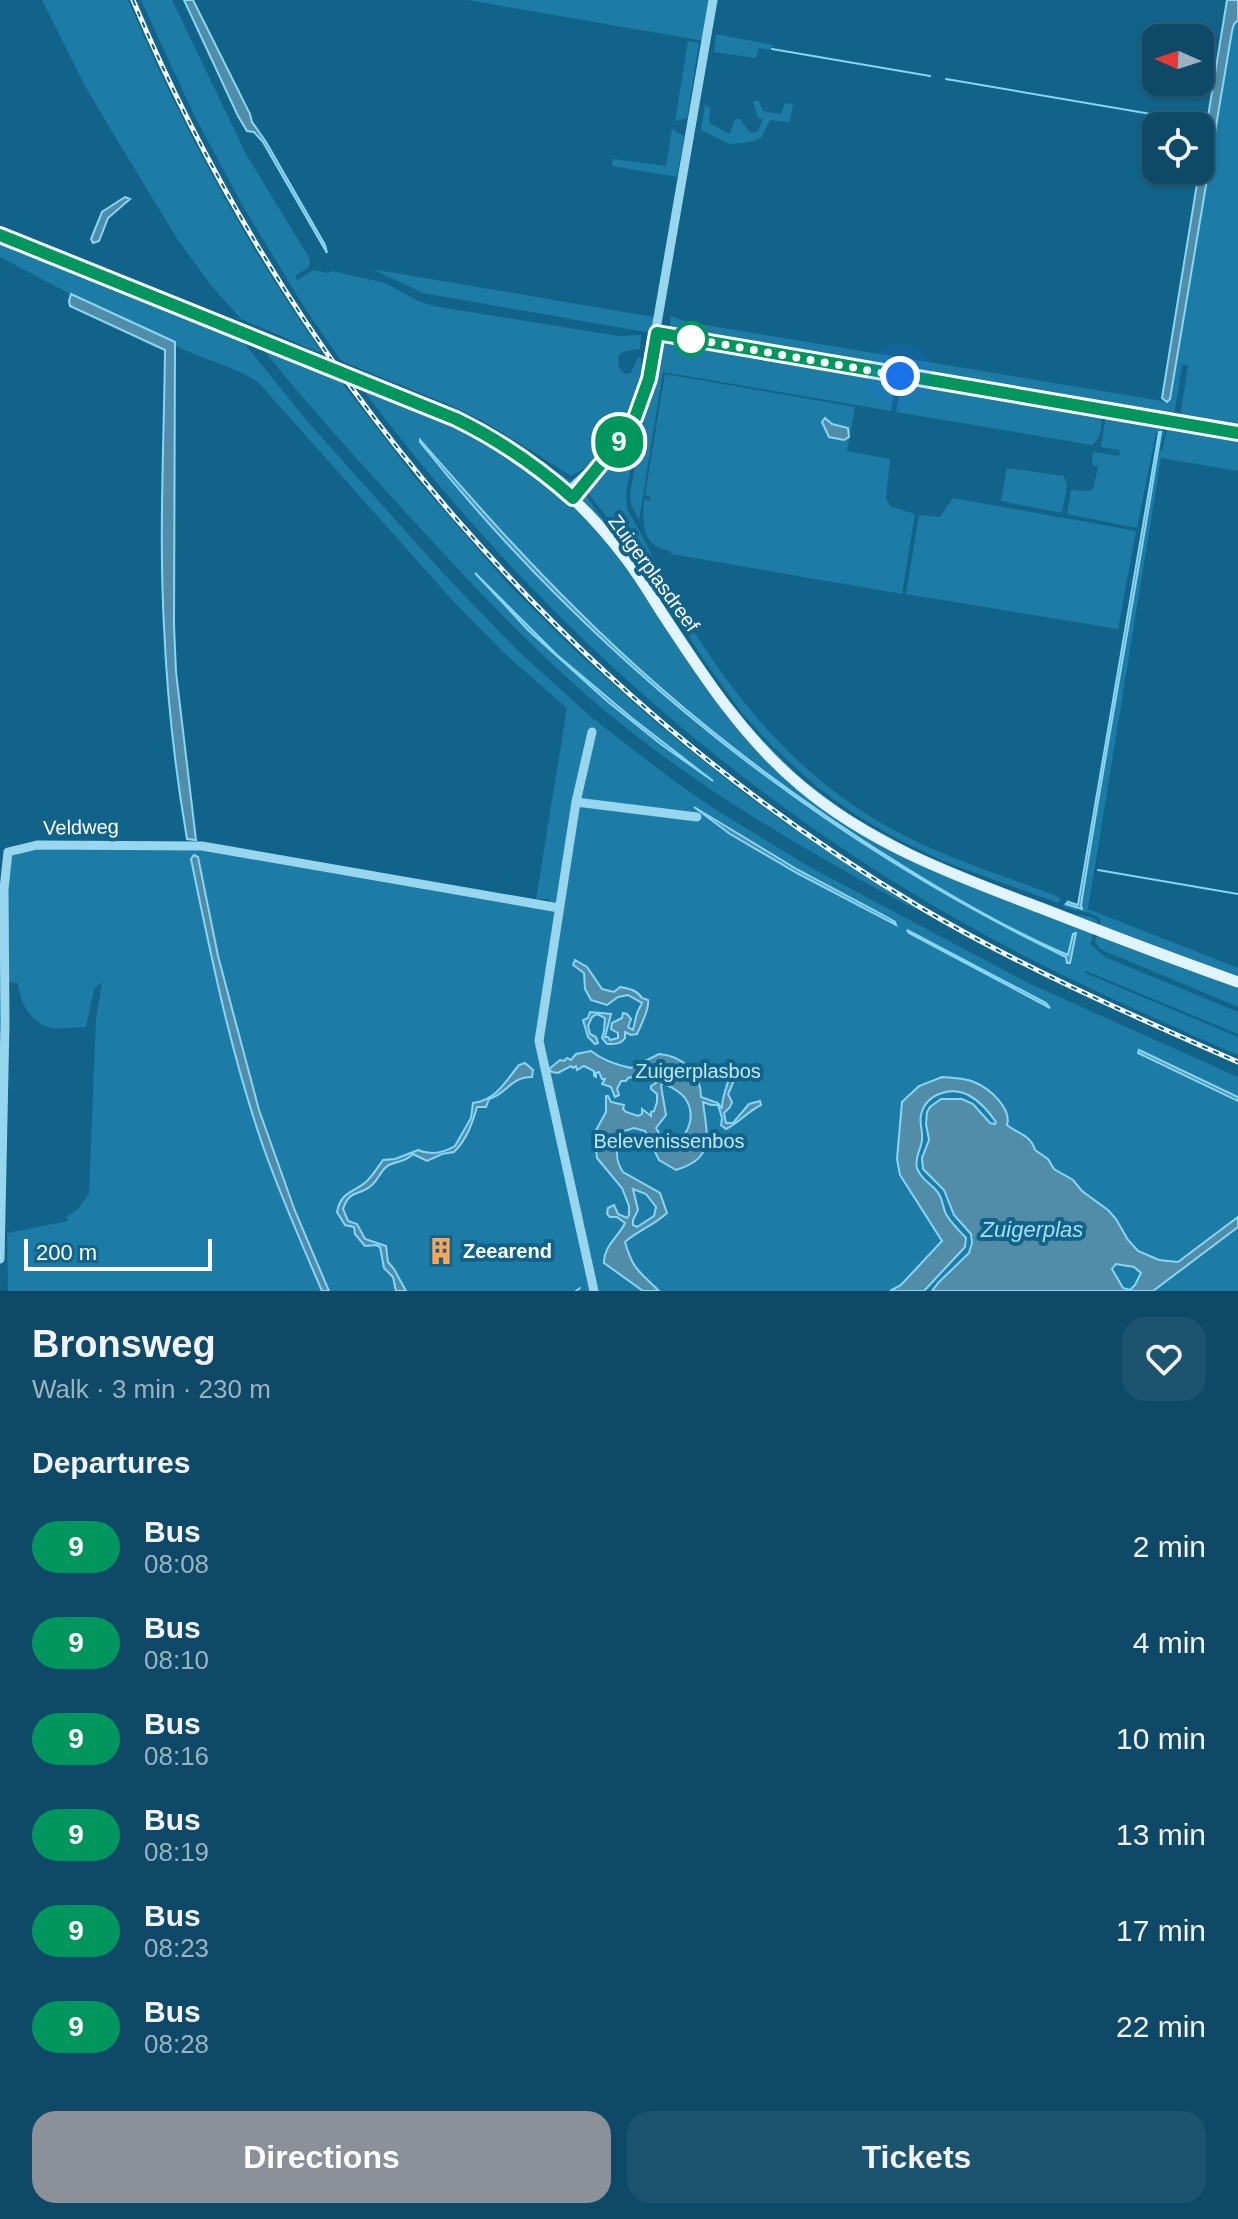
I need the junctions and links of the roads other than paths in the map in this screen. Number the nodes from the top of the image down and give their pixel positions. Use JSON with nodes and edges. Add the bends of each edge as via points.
{"nodes":[{"id":1,"x":713,"y":0,"type":"edge"},
{"id":2,"x":0,"y":235,"type":"edge"},
{"id":3,"x":657,"y":333,"type":"junction"},
{"id":4,"x":1238,"y":433,"type":"edge"},
{"id":5,"x":570,"y":495,"type":"junction"},
{"id":6,"x":592,"y":732,"type":"dead end"},
{"id":7,"x":576,"y":802,"type":"junction"},
{"id":8,"x":697,"y":817,"type":"dead end"},
{"id":9,"x":559,"y":908,"type":"junction"},
{"id":10,"x":1238,"y":982,"type":"edge"},
{"id":11,"x":0,"y":1259,"type":"edge"},
{"id":12,"x":594,"y":1291,"type":"edge"}],
"edges":[{"from":1,"to":3,"type":"street"},
{"from":2,"to":5,"type":"main road","name":"Zuigerplasdreef","bridge":true,"via":[[456,419],[523,457]]},
{"from":3,"to":4,"type":"street"},
{"from":3,"to":5,"type":"street","via":[[640,407],[598,469]]},
{"from":5,"to":10,"type":"main road","name":"Zuigerplasdreef","via":[[626,558],[750,738],[831,809],[943,871]]},
{"from":6,"to":7,"type":"street"},
{"from":7,"to":8,"type":"street"},
{"from":7,"to":9,"type":"street"},
{"from":9,"to":11,"type":"street","name":"Veldweg","via":[[202,846],[37,845],[8,852]]},
{"from":9,"to":12,"type":"street","via":[[539,1041]]}]}
